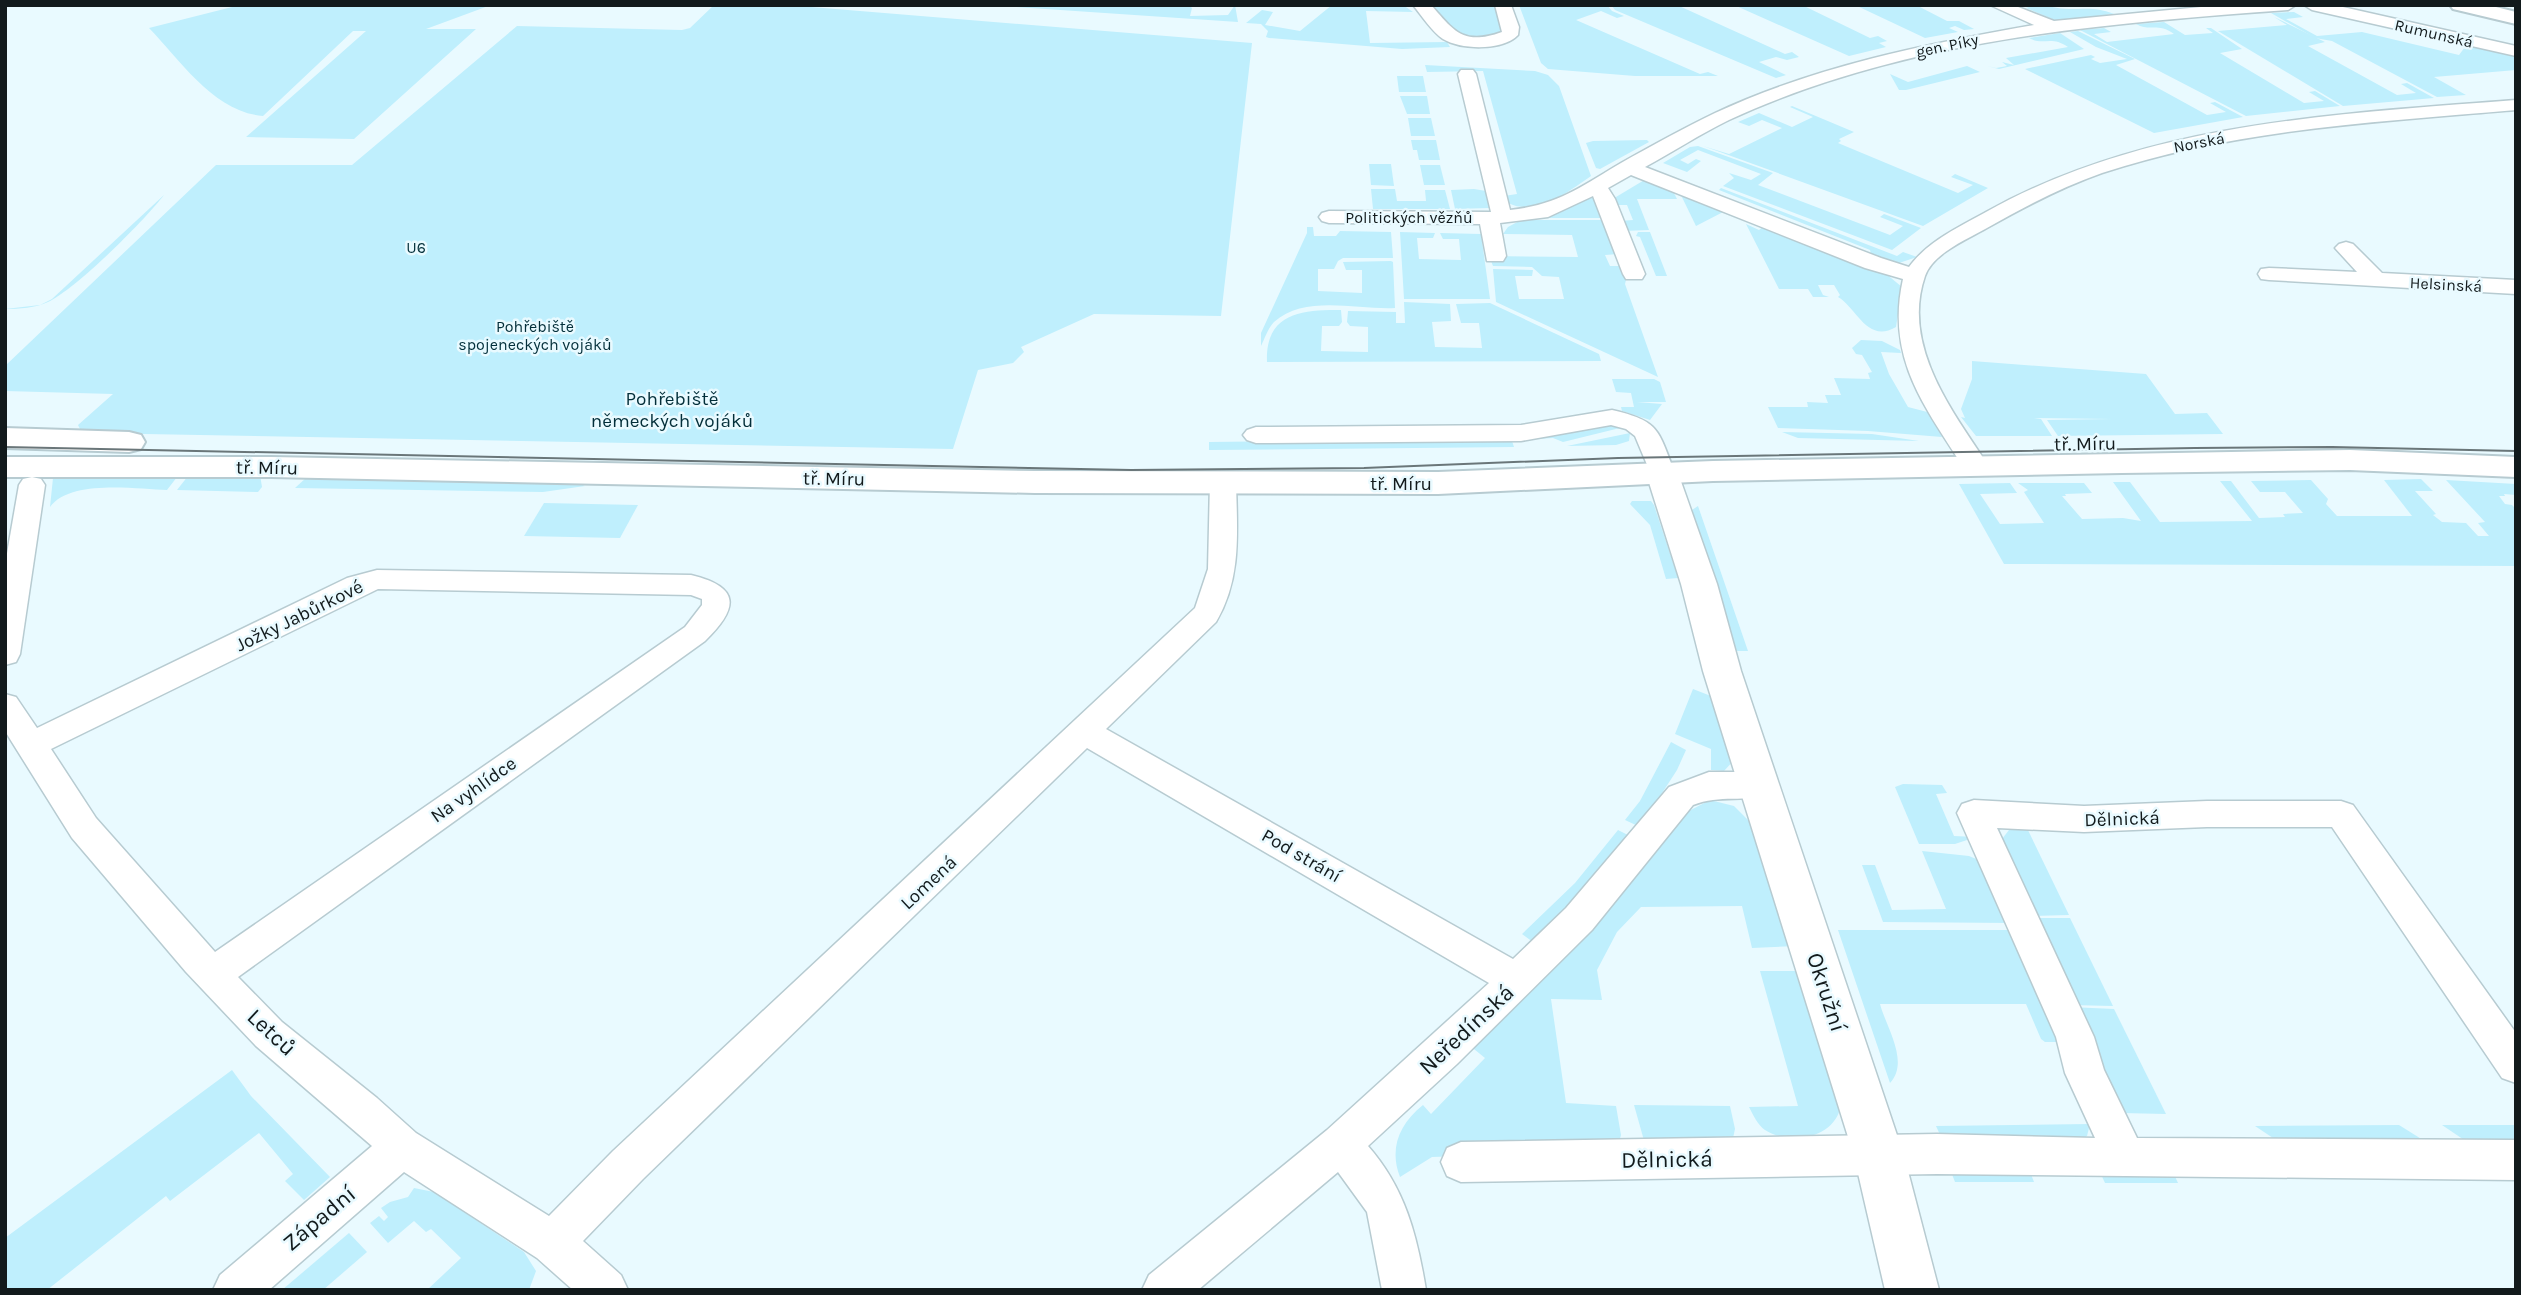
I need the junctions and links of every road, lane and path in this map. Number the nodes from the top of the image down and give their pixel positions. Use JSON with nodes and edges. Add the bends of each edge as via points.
{"nodes":[{"id":1,"x":1421,"y":5,"type":"edge"},
{"id":2,"x":1503,"y":5,"type":"edge"},
{"id":3,"x":1998,"y":5,"type":"edge"},
{"id":4,"x":2288,"y":5,"type":"edge"},
{"id":5,"x":2312,"y":5,"type":"edge"},
{"id":6,"x":2460,"y":5,"type":"edge"},
{"id":7,"x":2494,"y":5,"type":"edge"},
{"id":8,"x":2516,"y":10,"type":"edge"},
{"id":9,"x":2516,"y":18,"type":"edge"},
{"id":10,"x":2053,"y":26,"type":"junction"},
{"id":11,"x":2516,"y":51,"type":"edge"},
{"id":12,"x":1468,"y":74,"type":"dead end"},
{"id":13,"x":2516,"y":105,"type":"edge"},
{"id":14,"x":1628,"y":167,"type":"junction"},
{"id":15,"x":1596,"y":185,"type":"junction"},
{"id":16,"x":1329,"y":217,"type":"dead end"},
{"id":17,"x":1495,"y":217,"type":"junction"},
{"id":18,"x":2346,"y":248,"type":"dead end"},
{"id":19,"x":1495,"y":256,"type":"dead end"},
{"id":20,"x":1634,"y":274,"type":"dead end"},
{"id":21,"x":2269,"y":274,"type":"dead end"},
{"id":22,"x":1914,"y":275,"type":"junction"},
{"id":23,"x":2376,"y":280,"type":"junction"},
{"id":24,"x":2516,"y":287,"type":"edge"},
{"id":25,"x":1256,"y":435,"type":"dead end"},
{"id":26,"x":5,"y":438,"type":"edge"},
{"id":27,"x":2516,"y":445,"type":"edge"},
{"id":28,"x":1968,"y":455,"type":"junction"},
{"id":29,"x":1658,"y":460,"type":"junction"},
{"id":30,"x":1582,"y":465,"type":"junction"},
{"id":31,"x":2516,"y":467,"type":"edge"},
{"id":32,"x":19,"y":476,"type":"edge"},
{"id":33,"x":1223,"y":482,"type":"junction"},
{"id":34,"x":715,"y":594,"type":"joint"},
{"id":35,"x":8,"y":624,"type":"edge"},
{"id":36,"x":5,"y":654,"type":"edge"},
{"id":37,"x":5,"y":705,"type":"edge"},
{"id":38,"x":1086,"y":732,"type":"junction"},
{"id":39,"x":29,"y":746,"type":"junction"},
{"id":40,"x":1759,"y":785,"type":"junction"},
{"id":41,"x":213,"y":974,"type":"junction"},
{"id":42,"x":1517,"y":980,"type":"junction"},
{"id":43,"x":2516,"y":1065,"type":"edge"},
{"id":44,"x":1341,"y":1144,"type":"junction"},
{"id":45,"x":402,"y":1147,"type":"junction"},
{"id":46,"x":1879,"y":1156,"type":"junction"},
{"id":47,"x":2125,"y":1158,"type":"junction"},
{"id":48,"x":2516,"y":1160,"type":"edge"},
{"id":49,"x":1461,"y":1161,"type":"dead end"},
{"id":50,"x":552,"y":1243,"type":"junction"},
{"id":51,"x":235,"y":1290,"type":"edge"},
{"id":52,"x":606,"y":1290,"type":"edge"},
{"id":53,"x":1164,"y":1290,"type":"edge"},
{"id":54,"x":1404,"y":1290,"type":"edge"},
{"id":55,"x":1912,"y":1290,"type":"edge"}],
"edges":[{"from":1,"to":2,"type":"street","via":[[1450,36],[1477,40],[1510,35]]},
{"from":3,"to":10,"type":"street"},
{"from":4,"to":10,"type":"street","name":"gen. Píky"},
{"from":5,"to":11,"type":"street","name":"Rumunská"},
{"from":6,"to":9,"type":"main road"},
{"from":7,"to":8,"type":"main road"},
{"from":10,"to":14,"type":"street","name":"gen. Píky","via":[[1940,46],[1816,81],[1721,117]]},
{"from":12,"to":17,"type":"street","name":"Politických vězňů"},
{"from":13,"to":22,"type":"street","name":"Norská","via":[[2267,129],[2143,154],[2062,182],[1992,215],[1928,259]]},
{"from":14,"to":15,"type":"street","name":"Politických vězňů"},
{"from":14,"to":22,"type":"street"},
{"from":15,"to":17,"type":"street","name":"Politických vězňů","via":[[1549,211]]},
{"from":15,"to":20,"type":"street"},
{"from":16,"to":17,"type":"street","name":"Politických vězňů"},
{"from":17,"to":19,"type":"street","name":"Politických vězňů"},
{"from":18,"to":23,"type":"street"},
{"from":21,"to":23,"type":"street","name":"Helsinská"},
{"from":22,"to":28,"type":"street","via":[[1907,318],[1909,345],[1926,387]]},
{"from":23,"to":24,"type":"street","name":"Helsinská"},
{"from":25,"to":29,"type":"street","via":[[1521,433],[1608,417],[1638,425]]},
{"from":26,"to":30,"type":"main road","name":"tř. Míru","via":[[1108,462]]},
{"from":27,"to":28,"type":"main road","name":"tř. Míru","via":[[2349,440]]},
{"from":28,"to":29,"type":"main road","name":"tř. Míru"},
{"from":28,"to":31,"type":"main road","name":"tř. Míru"},
{"from":29,"to":30,"type":"main road","name":"tř. Míru"},
{"from":29,"to":40,"type":"street","name":"Okružní"},
{"from":30,"to":33,"type":"main road","name":"tř. Míru","via":[[1438,483]]},
{"from":32,"to":33,"type":"main road","name":"tř. Míru","via":[[246,467]]},
{"from":32,"to":35,"type":"street"},
{"from":33,"to":38,"type":"street","name":"Lomená","via":[[1220,581],[1214,602]]},
{"from":34,"to":39,"type":"street","name":"Jožky Jabůrkové","via":[[691,585],[377,579]]},
{"from":34,"to":41,"type":"street","name":"Na vyhlídce","via":[[715,611],[695,634]]},
{"from":35,"to":36,"type":"street"},
{"from":37,"to":39,"type":"street","name":"Letců"},
{"from":38,"to":42,"type":"street","name":"Pod strání"},
{"from":38,"to":50,"type":"street","name":"Lomená","via":[[628,1165]]},
{"from":39,"to":41,"type":"street","name":"Letců","via":[[84,828]]},
{"from":40,"to":42,"type":"street","name":"Neředínská","via":[[1709,785],[1681,796],[1579,919]]},
{"from":40,"to":46,"type":"street","name":"Okružní"},
{"from":41,"to":45,"type":"street","name":"Letců","via":[[269,1034]]},
{"from":42,"to":44,"type":"street","name":"Neředínská"},
{"from":43,"to":47,"type":"street","name":"Dělnická","via":[[2341,814],[2084,819],[1975,813]]},
{"from":44,"to":53,"type":"street","name":"Neředínská"},
{"from":44,"to":54,"type":"street","via":[[1376,1188],[1385,1207]]},
{"from":45,"to":50,"type":"street","name":"Letců"},
{"from":45,"to":51,"type":"street","name":"Západní"},
{"from":46,"to":47,"type":"street","name":"Dělnická"},
{"from":46,"to":49,"type":"street","name":"Dělnická"},
{"from":46,"to":55,"type":"street","name":"Okružní"},
{"from":47,"to":48,"type":"street","name":"Dělnická"},
{"from":50,"to":52,"type":"street","name":"Letců"}]}
